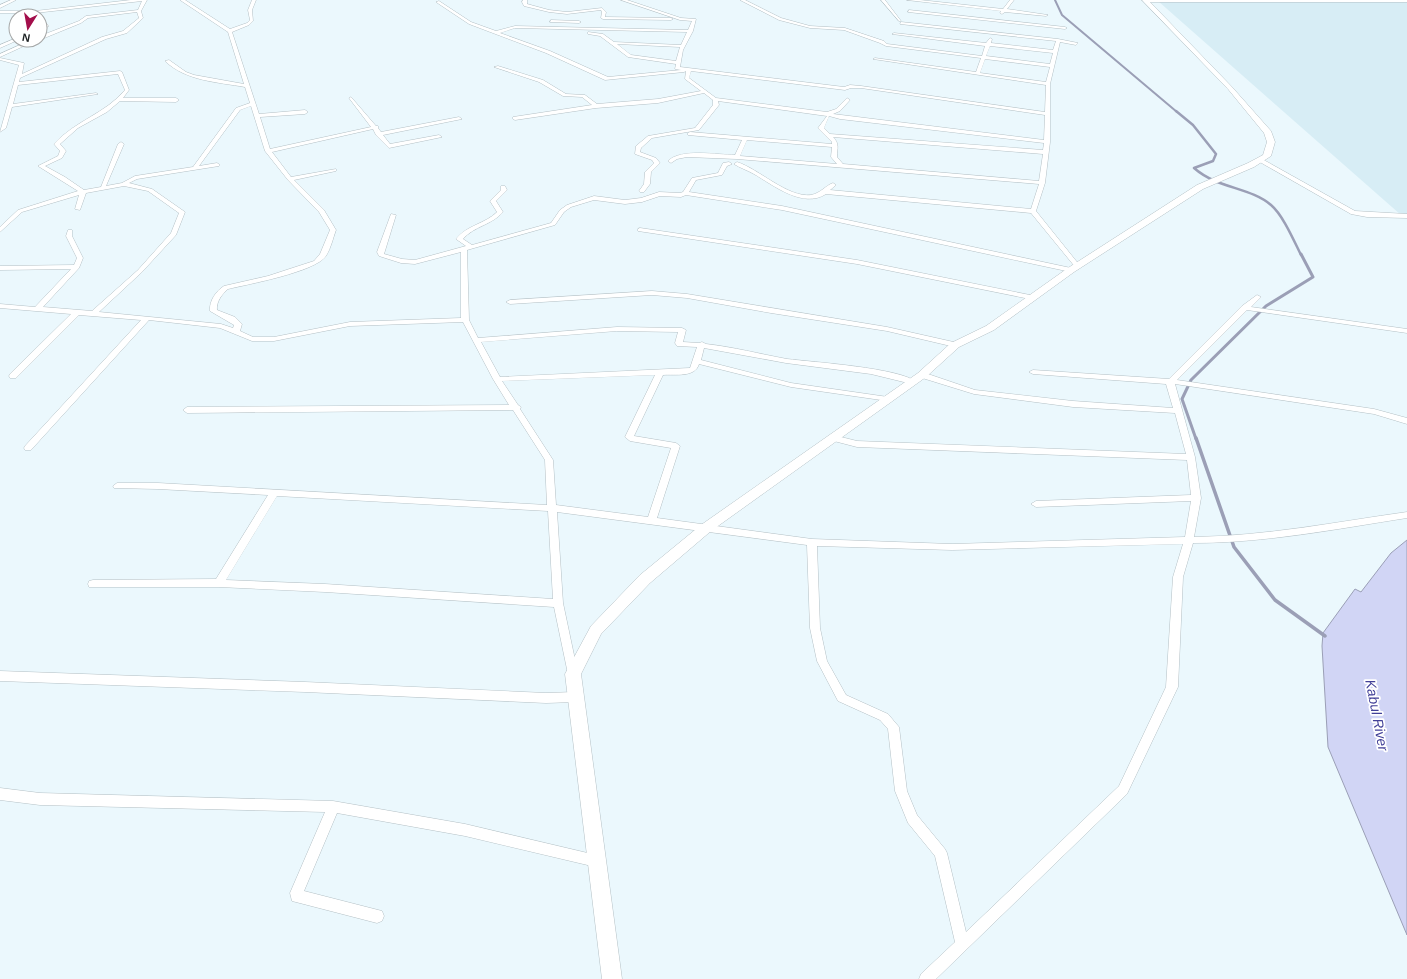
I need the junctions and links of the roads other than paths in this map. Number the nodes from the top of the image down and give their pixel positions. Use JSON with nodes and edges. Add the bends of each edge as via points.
{"nodes":[{"id":1,"x":13,"y":0,"type":"edge"},
{"id":2,"x":17,"y":0,"type":"edge"},
{"id":3,"x":144,"y":0,"type":"edge"},
{"id":4,"x":182,"y":0,"type":"edge"},
{"id":5,"x":254,"y":0,"type":"edge"},
{"id":6,"x":525,"y":0,"type":"edge"},
{"id":7,"x":623,"y":0,"type":"edge"},
{"id":8,"x":742,"y":0,"type":"edge"},
{"id":9,"x":883,"y":0,"type":"edge"},
{"id":10,"x":909,"y":0,"type":"edge"},
{"id":11,"x":916,"y":0,"type":"edge"},
{"id":12,"x":1012,"y":0,"type":"edge"},
{"id":13,"x":1146,"y":0,"type":"edge"},
{"id":14,"x":1407,"y":1,"type":"edge"},
{"id":15,"x":438,"y":2,"type":"dead end"},
{"id":16,"x":0,"y":7,"type":"edge"},
{"id":17,"x":1004,"y":10,"type":"junction"},
{"id":18,"x":139,"y":11,"type":"junction"},
{"id":19,"x":909,"y":11,"type":"junction"},
{"id":20,"x":0,"y":12,"type":"edge"},
{"id":21,"x":1046,"y":15,"type":"dead end"},
{"id":22,"x":681,"y":19,"type":"junction"},
{"id":23,"x":551,"y":21,"type":"dead end"},
{"id":24,"x":901,"y":21,"type":"junction"},
{"id":25,"x":999,"y":21,"type":"junction"},
{"id":26,"x":588,"y":22,"type":"dead end"},
{"id":27,"x":603,"y":23,"type":"dead end"},
{"id":28,"x":672,"y":25,"type":"dead end"},
{"id":29,"x":679,"y":25,"type":"dead end"},
{"id":30,"x":694,"y":25,"type":"junction"},
{"id":31,"x":574,"y":28,"type":"junction"},
{"id":32,"x":1065,"y":28,"type":"dead end"},
{"id":33,"x":230,"y":31,"type":"junction"},
{"id":34,"x":692,"y":31,"type":"junction"},
{"id":35,"x":497,"y":32,"type":"junction"},
{"id":36,"x":993,"y":32,"type":"junction"},
{"id":37,"x":894,"y":34,"type":"junction"},
{"id":38,"x":48,"y":35,"type":"edge"},
{"id":39,"x":1058,"y":40,"type":"junction"},
{"id":40,"x":615,"y":44,"type":"junction"},
{"id":41,"x":1076,"y":44,"type":"dead end"},
{"id":42,"x":988,"y":45,"type":"junction"},
{"id":43,"x":684,"y":46,"type":"junction"},
{"id":44,"x":886,"y":46,"type":"junction"},
{"id":45,"x":18,"y":48,"type":"edge"},
{"id":46,"x":882,"y":50,"type":"dead end"},
{"id":47,"x":1056,"y":52,"type":"junction"},
{"id":48,"x":879,"y":54,"type":"dead end"},
{"id":49,"x":0,"y":56,"type":"edge"},
{"id":50,"x":983,"y":58,"type":"junction"},
{"id":51,"x":0,"y":59,"type":"edge"},
{"id":52,"x":167,"y":61,"type":"dead end"},
{"id":53,"x":678,"y":64,"type":"junction"},
{"id":54,"x":1052,"y":66,"type":"junction"},
{"id":55,"x":496,"y":67,"type":"dead end"},
{"id":56,"x":689,"y":70,"type":"junction"},
{"id":57,"x":978,"y":73,"type":"junction"},
{"id":58,"x":18,"y":77,"type":"junction"},
{"id":59,"x":16,"y":84,"type":"junction"},
{"id":60,"x":1048,"y":84,"type":"junction"},
{"id":61,"x":248,"y":86,"type":"junction"},
{"id":62,"x":704,"y":92,"type":"junction"},
{"id":63,"x":96,"y":94,"type":"dead end"},
{"id":64,"x":351,"y":98,"type":"dead end"},
{"id":65,"x":714,"y":99,"type":"junction"},
{"id":66,"x":120,"y":100,"type":"junction"},
{"id":67,"x":176,"y":100,"type":"dead end"},
{"id":68,"x":847,"y":100,"type":"dead end"},
{"id":69,"x":253,"y":104,"type":"junction"},
{"id":70,"x":596,"y":106,"type":"junction"},
{"id":71,"x":9,"y":108,"type":"junction"},
{"id":72,"x":0,"y":111,"type":"edge"},
{"id":73,"x":305,"y":112,"type":"dead end"},
{"id":74,"x":1048,"y":114,"type":"junction"},
{"id":75,"x":827,"y":115,"type":"junction"},
{"id":76,"x":257,"y":116,"type":"junction"},
{"id":77,"x":516,"y":118,"type":"dead end"},
{"id":78,"x":459,"y":119,"type":"dead end"},
{"id":79,"x":376,"y":127,"type":"junction"},
{"id":80,"x":0,"y":130,"type":"edge"},
{"id":81,"x":678,"y":133,"type":"junction"},
{"id":82,"x":378,"y":134,"type":"junction"},
{"id":83,"x":828,"y":136,"type":"junction"},
{"id":84,"x":439,"y":137,"type":"dead end"},
{"id":85,"x":745,"y":139,"type":"junction"},
{"id":86,"x":1047,"y":142,"type":"junction"},
{"id":87,"x":121,"y":144,"type":"dead end"},
{"id":88,"x":836,"y":146,"type":"junction"},
{"id":89,"x":268,"y":151,"type":"junction"},
{"id":90,"x":1044,"y":152,"type":"junction"},
{"id":91,"x":737,"y":157,"type":"junction"},
{"id":92,"x":1260,"y":160,"type":"junction"},
{"id":93,"x":672,"y":161,"type":"dead end"},
{"id":94,"x":729,"y":164,"type":"dead end"},
{"id":95,"x":737,"y":164,"type":"dead end"},
{"id":96,"x":217,"y":165,"type":"dead end"},
{"id":97,"x":841,"y":165,"type":"junction"},
{"id":98,"x":195,"y":168,"type":"junction"},
{"id":99,"x":334,"y":170,"type":"dead end"},
{"id":100,"x":290,"y":179,"type":"junction"},
{"id":101,"x":1042,"y":182,"type":"junction"},
{"id":102,"x":124,"y":184,"type":"junction"},
{"id":103,"x":833,"y":185,"type":"dead end"},
{"id":104,"x":102,"y":186,"type":"junction"},
{"id":105,"x":503,"y":187,"type":"dead end"},
{"id":106,"x":642,"y":191,"type":"dead end"},
{"id":107,"x":83,"y":192,"type":"junction"},
{"id":108,"x":827,"y":192,"type":"junction"},
{"id":109,"x":685,"y":193,"type":"junction"},
{"id":110,"x":788,"y":201,"type":"junction"},
{"id":111,"x":78,"y":209,"type":"dead end"},
{"id":112,"x":1033,"y":212,"type":"junction"},
{"id":113,"x":393,"y":215,"type":"dead end"},
{"id":114,"x":1407,"y":216,"type":"edge"},
{"id":115,"x":0,"y":230,"type":"edge"},
{"id":116,"x":640,"y":230,"type":"dead end"},
{"id":117,"x":70,"y":231,"type":"dead end"},
{"id":118,"x":467,"y":247,"type":"junction"},
{"id":119,"x":77,"y":267,"type":"junction"},
{"id":120,"x":0,"y":268,"type":"edge"},
{"id":121,"x":1074,"y":268,"type":"junction"},
{"id":122,"x":1030,"y":297,"type":"junction"},
{"id":123,"x":1257,"y":297,"type":"dead end"},
{"id":124,"x":510,"y":302,"type":"dead end"},
{"id":125,"x":4,"y":306,"type":"edge"},
{"id":126,"x":38,"y":308,"type":"junction"},
{"id":127,"x":1250,"y":309,"type":"junction"},
{"id":128,"x":77,"y":312,"type":"junction"},
{"id":129,"x":0,"y":313,"type":"edge"},
{"id":130,"x":94,"y":313,"type":"junction"},
{"id":131,"x":147,"y":318,"type":"junction"},
{"id":132,"x":465,"y":320,"type":"junction"},
{"id":133,"x":1407,"y":331,"type":"edge"},
{"id":134,"x":236,"y":332,"type":"junction"},
{"id":135,"x":475,"y":340,"type":"junction"},
{"id":136,"x":702,"y":344,"type":"junction"},
{"id":137,"x":955,"y":345,"type":"junction"},
{"id":138,"x":697,"y":361,"type":"junction"},
{"id":139,"x":660,"y":372,"type":"junction"},
{"id":140,"x":1033,"y":372,"type":"dead end"},
{"id":141,"x":13,"y":376,"type":"dead end"},
{"id":142,"x":497,"y":379,"type":"junction"},
{"id":143,"x":917,"y":379,"type":"junction"},
{"id":144,"x":1174,"y":382,"type":"junction"},
{"id":145,"x":888,"y":399,"type":"junction"},
{"id":146,"x":517,"y":407,"type":"junction"},
{"id":147,"x":187,"y":410,"type":"dead end"},
{"id":148,"x":1178,"y":411,"type":"junction"},
{"id":149,"x":1407,"y":421,"type":"edge"},
{"id":150,"x":833,"y":438,"type":"junction"},
{"id":151,"x":28,"y":448,"type":"dead end"},
{"id":152,"x":1191,"y":457,"type":"junction"},
{"id":153,"x":117,"y":486,"type":"dead end"},
{"id":154,"x":275,"y":492,"type":"junction"},
{"id":155,"x":1196,"y":498,"type":"junction"},
{"id":156,"x":1036,"y":504,"type":"dead end"},
{"id":157,"x":552,"y":508,"type":"junction"},
{"id":158,"x":1407,"y":515,"type":"edge"},
{"id":159,"x":651,"y":521,"type":"junction"},
{"id":160,"x":706,"y":528,"type":"junction"},
{"id":161,"x":1189,"y":540,"type":"junction"},
{"id":162,"x":812,"y":542,"type":"junction"},
{"id":163,"x":219,"y":583,"type":"junction"},
{"id":164,"x":93,"y":584,"type":"dead end"},
{"id":165,"x":558,"y":603,"type":"junction"},
{"id":166,"x":572,"y":674,"type":"junction"},
{"id":167,"x":0,"y":676,"type":"edge"},
{"id":168,"x":574,"y":697,"type":"junction"},
{"id":169,"x":0,"y":794,"type":"edge"},
{"id":170,"x":333,"y":807,"type":"junction"},
{"id":171,"x":596,"y":861,"type":"junction"},
{"id":172,"x":377,"y":916,"type":"dead end"},
{"id":173,"x":962,"y":945,"type":"junction"},
{"id":174,"x":612,"y":979,"type":"edge"},
{"id":175,"x":926,"y":979,"type":"edge"}],
"edges":[{"from":1,"to":2,"type":"street"},
{"from":1,"to":16,"type":"street"},
{"from":3,"to":18,"type":"street"},
{"from":3,"to":20,"type":"street","via":[[35,12]]},
{"from":4,"to":33,"type":"street"},
{"from":5,"to":33,"type":"street","via":[[250,10],[252,20]]},
{"from":6,"to":22,"type":"street","via":[[525,5],[561,13],[594,8],[602,9],[603,18]]},
{"from":7,"to":22,"type":"street"},
{"from":8,"to":44,"type":"street","via":[[780,19],[810,27],[845,30],[882,42]]},
{"from":9,"to":24,"type":"street"},
{"from":10,"to":11,"type":"street"},
{"from":11,"to":17,"type":"street"},
{"from":11,"to":19,"type":"street"},
{"from":12,"to":17,"type":"street"},
{"from":13,"to":14,"type":"street"},
{"from":13,"to":92,"type":"street","via":[[1230,88],[1268,133],[1270,150],[1267,156]]},
{"from":15,"to":35,"type":"street","via":[[470,23]]},
{"from":17,"to":21,"type":"street"},
{"from":17,"to":25,"type":"street"},
{"from":18,"to":38,"type":"street","via":[[87,17]]},
{"from":18,"to":58,"type":"street","via":[[141,18],[124,32],[104,38]]},
{"from":19,"to":24,"type":"street"},
{"from":19,"to":25,"type":"street"},
{"from":22,"to":30,"type":"street","via":[[695,20]]},
{"from":23,"to":26,"type":"street"},
{"from":24,"to":36,"type":"street"},
{"from":24,"to":37,"type":"street"},
{"from":25,"to":32,"type":"street"},
{"from":25,"to":36,"type":"street"},
{"from":27,"to":28,"type":"street"},
{"from":29,"to":30,"type":"street"},
{"from":30,"to":34,"type":"street"},
{"from":31,"to":34,"type":"street"},
{"from":31,"to":35,"type":"street","via":[[515,27]]},
{"from":31,"to":40,"type":"street","via":[[602,35]]},
{"from":33,"to":61,"type":"street"},
{"from":34,"to":43,"type":"street"},
{"from":35,"to":56,"type":"street","via":[[607,79]]},
{"from":36,"to":39,"type":"street"},
{"from":36,"to":42,"type":"street"},
{"from":37,"to":42,"type":"street"},
{"from":37,"to":44,"type":"street"},
{"from":39,"to":41,"type":"street"},
{"from":39,"to":47,"type":"street"},
{"from":40,"to":43,"type":"street"},
{"from":40,"to":53,"type":"street","via":[[630,56]]},
{"from":42,"to":47,"type":"street"},
{"from":42,"to":50,"type":"street"},
{"from":43,"to":53,"type":"street"},
{"from":44,"to":46,"type":"street"},
{"from":44,"to":50,"type":"street"},
{"from":45,"to":49,"type":"street"},
{"from":47,"to":54,"type":"street"},
{"from":48,"to":57,"type":"street","via":[[875,59]]},
{"from":50,"to":54,"type":"street"},
{"from":50,"to":57,"type":"street"},
{"from":51,"to":58,"type":"street","via":[[22,64]]},
{"from":52,"to":61,"type":"street","via":[[193,76]]},
{"from":53,"to":56,"type":"street","via":[[678,68]]},
{"from":54,"to":60,"type":"street"},
{"from":55,"to":70,"type":"street","via":[[541,81],[565,95],[583,96]]},
{"from":56,"to":62,"type":"street","via":[[687,78]]},
{"from":56,"to":74,"type":"street","via":[[845,89],[850,86],[861,87]]},
{"from":57,"to":60,"type":"street"},
{"from":58,"to":59,"type":"street"},
{"from":59,"to":66,"type":"street","via":[[116,71],[120,72],[127,90]]},
{"from":59,"to":71,"type":"street"},
{"from":60,"to":74,"type":"street"},
{"from":61,"to":69,"type":"street"},
{"from":62,"to":65,"type":"street"},
{"from":62,"to":70,"type":"street","via":[[658,101]]},
{"from":63,"to":71,"type":"street"},
{"from":64,"to":79,"type":"street"},
{"from":65,"to":75,"type":"street"},
{"from":65,"to":81,"type":"street","via":[[716,105],[700,127]]},
{"from":66,"to":67,"type":"street"},
{"from":66,"to":107,"type":"street","via":[[78,126],[57,144],[63,151],[60,157],[41,166]]},
{"from":68,"to":75,"type":"street","via":[[838,110]]},
{"from":69,"to":76,"type":"street"},
{"from":69,"to":98,"type":"street","via":[[238,109]]},
{"from":70,"to":77,"type":"street"},
{"from":71,"to":72,"type":"street"},
{"from":71,"to":80,"type":"street","via":[[3,128]]},
{"from":73,"to":76,"type":"street"},
{"from":74,"to":86,"type":"street"},
{"from":75,"to":83,"type":"street","via":[[821,126]]},
{"from":75,"to":86,"type":"street"},
{"from":76,"to":89,"type":"street"},
{"from":78,"to":82,"type":"street"},
{"from":79,"to":82,"type":"street"},
{"from":79,"to":89,"type":"street"},
{"from":81,"to":85,"type":"street"},
{"from":81,"to":106,"type":"street","via":[[650,136],[638,147],[638,153],[654,159],[657,163],[648,172],[647,184]]},
{"from":82,"to":84,"type":"street","via":[[391,147]]},
{"from":83,"to":88,"type":"street"},
{"from":83,"to":90,"type":"street"},
{"from":85,"to":88,"type":"street"},
{"from":85,"to":91,"type":"street"},
{"from":86,"to":90,"type":"street"},
{"from":87,"to":104,"type":"street"},
{"from":88,"to":97,"type":"street","via":[[834,158]]},
{"from":89,"to":100,"type":"street"},
{"from":90,"to":101,"type":"street"},
{"from":91,"to":93,"type":"street","via":[[686,155]]},
{"from":91,"to":97,"type":"street"},
{"from":92,"to":114,"type":"street","via":[[1353,213]]},
{"from":92,"to":121,"type":"street","via":[[1200,186]]},
{"from":94,"to":109,"type":"street","via":[[725,164],[720,174],[694,179]]},
{"from":95,"to":110,"type":"street"},
{"from":96,"to":98,"type":"street"},
{"from":97,"to":101,"type":"street"},
{"from":98,"to":102,"type":"street","via":[[135,178]]},
{"from":99,"to":100,"type":"street"},
{"from":100,"to":134,"type":"street","via":[[322,210],[333,230],[316,262],[270,278],[236,284],[221,291],[212,305],[214,311],[238,324]]},
{"from":101,"to":112,"type":"street"},
{"from":102,"to":104,"type":"street"},
{"from":102,"to":130,"type":"street","via":[[150,190],[182,212],[174,234],[140,271]]},
{"from":103,"to":108,"type":"street"},
{"from":104,"to":107,"type":"street"},
{"from":105,"to":118,"type":"street","via":[[504,190],[493,201],[500,212],[496,217],[467,231],[459,239]]},
{"from":107,"to":111,"type":"street"},
{"from":107,"to":115,"type":"street","via":[[20,212]]},
{"from":108,"to":110,"type":"street"},
{"from":108,"to":112,"type":"street"},
{"from":109,"to":110,"type":"street"},
{"from":109,"to":118,"type":"street","via":[[675,196],[659,194],[633,202],[594,198],[569,206],[553,224],[504,240]]},
{"from":110,"to":121,"type":"street"},
{"from":112,"to":121,"type":"street"},
{"from":113,"to":118,"type":"street","via":[[380,252],[385,257],[415,262]]},
{"from":116,"to":122,"type":"street","via":[[857,262]]},
{"from":117,"to":119,"type":"street","via":[[69,236],[80,258]]},
{"from":118,"to":132,"type":"street"},
{"from":119,"to":120,"type":"street"},
{"from":119,"to":126,"type":"street"},
{"from":121,"to":122,"type":"street"},
{"from":122,"to":137,"type":"street","via":[[990,328]]},
{"from":123,"to":127,"type":"street"},
{"from":124,"to":137,"type":"street","via":[[652,293],[687,296],[887,329]]},
{"from":125,"to":126,"type":"street"},
{"from":125,"to":129,"type":"street"},
{"from":126,"to":128,"type":"street"},
{"from":127,"to":133,"type":"street"},
{"from":127,"to":144,"type":"street"},
{"from":128,"to":130,"type":"street"},
{"from":128,"to":141,"type":"street"},
{"from":130,"to":131,"type":"street"},
{"from":131,"to":134,"type":"street","via":[[221,326]]},
{"from":131,"to":151,"type":"street"},
{"from":132,"to":134,"type":"street","via":[[350,324],[274,339],[252,339]]},
{"from":132,"to":135,"type":"street"},
{"from":135,"to":136,"type":"street","via":[[617,329],[682,330],[679,344]]},
{"from":135,"to":142,"type":"street"},
{"from":136,"to":138,"type":"street"},
{"from":136,"to":143,"type":"street","via":[[800,363]]},
{"from":137,"to":143,"type":"street"},
{"from":138,"to":139,"type":"street","via":[[692,371]]},
{"from":138,"to":145,"type":"street","via":[[791,385]]},
{"from":139,"to":142,"type":"street"},
{"from":139,"to":159,"type":"street","via":[[629,436],[676,446]]},
{"from":140,"to":144,"type":"street"},
{"from":142,"to":146,"type":"street"},
{"from":143,"to":145,"type":"street"},
{"from":143,"to":148,"type":"street","via":[[974,392],[1073,404]]},
{"from":144,"to":148,"type":"street"},
{"from":144,"to":149,"type":"street","via":[[1374,412]]},
{"from":145,"to":150,"type":"street"},
{"from":146,"to":147,"type":"street"},
{"from":146,"to":157,"type":"street","via":[[549,460]]},
{"from":148,"to":152,"type":"street"},
{"from":150,"to":152,"type":"street","via":[[857,444]]},
{"from":150,"to":160,"type":"street"},
{"from":152,"to":155,"type":"street"},
{"from":153,"to":154,"type":"street"},
{"from":154,"to":157,"type":"street"},
{"from":154,"to":163,"type":"street"},
{"from":155,"to":156,"type":"street"},
{"from":155,"to":161,"type":"street"},
{"from":157,"to":159,"type":"street"},
{"from":157,"to":165,"type":"street"},
{"from":158,"to":161,"type":"street","via":[[1249,538]]},
{"from":159,"to":160,"type":"street"},
{"from":160,"to":162,"type":"street"},
{"from":160,"to":166,"type":"street","via":[[646,579],[596,630]]},
{"from":161,"to":162,"type":"street","via":[[952,547]]},
{"from":161,"to":173,"type":"street","via":[[1178,578],[1172,687],[1123,790]]},
{"from":162,"to":173,"type":"street","via":[[815,628],[822,661],[842,698],[884,717],[894,728],[901,792],[912,819],[941,853]]},
{"from":163,"to":164,"type":"street"},
{"from":163,"to":165,"type":"street"},
{"from":165,"to":166,"type":"street"},
{"from":166,"to":168,"type":"street"},
{"from":167,"to":168,"type":"street","via":[[546,698]]},
{"from":168,"to":171,"type":"street"},
{"from":169,"to":170,"type":"street","via":[[40,799]]},
{"from":170,"to":171,"type":"street","via":[[465,830]]},
{"from":170,"to":172,"type":"street","via":[[297,896]]},
{"from":171,"to":174,"type":"street"},
{"from":173,"to":175,"type":"street"}]}
